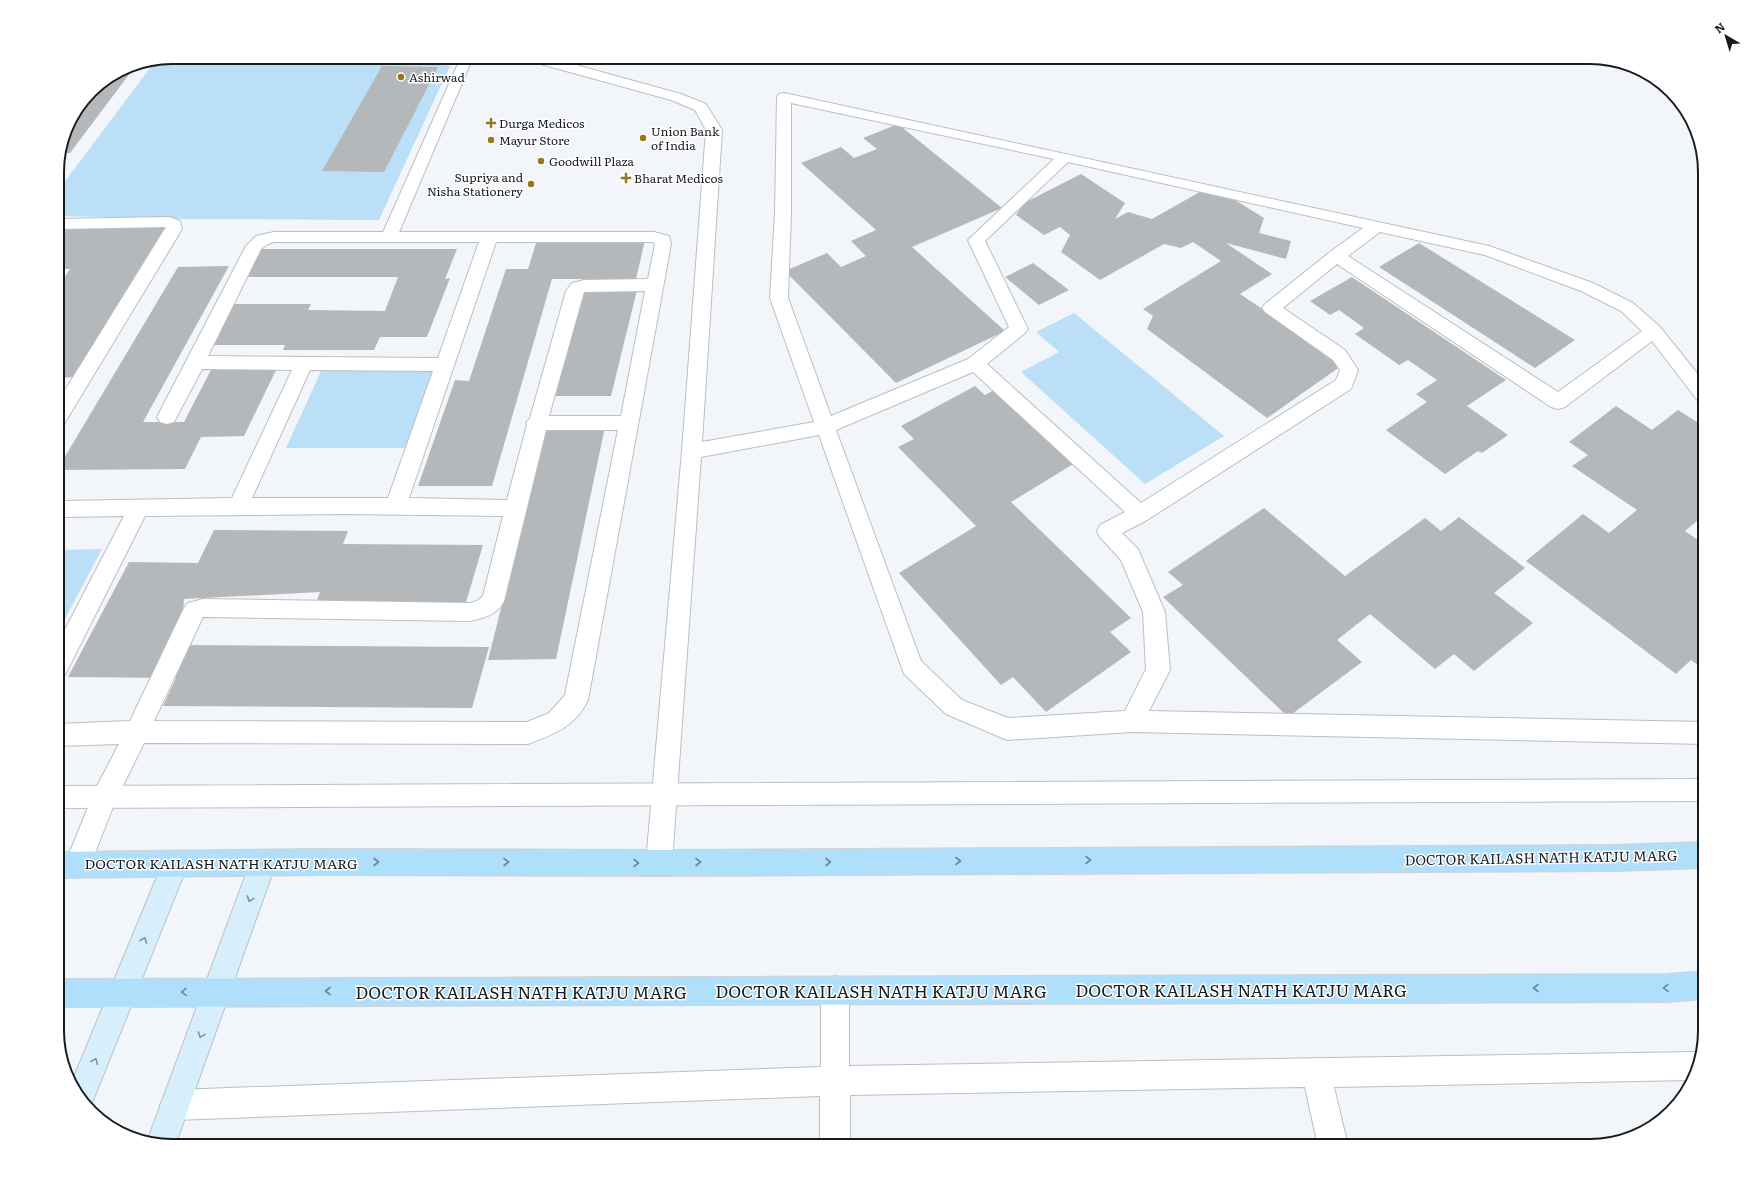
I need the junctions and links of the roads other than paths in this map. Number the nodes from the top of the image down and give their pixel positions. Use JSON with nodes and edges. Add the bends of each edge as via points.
{"nodes":[{"id":1,"x":463,"y":64,"type":"edge"},
{"id":2,"x":556,"y":64,"type":"edge"},
{"id":3,"x":1065,"y":157,"type":"junction"},
{"id":4,"x":64,"y":224,"type":"edge"},
{"id":5,"x":1376,"y":227,"type":"junction"},
{"id":6,"x":389,"y":237,"type":"junction"},
{"id":7,"x":489,"y":238,"type":"junction"},
{"id":8,"x":1336,"y":256,"type":"junction"},
{"id":9,"x":655,"y":285,"type":"junction"},
{"id":10,"x":1654,"y":331,"type":"junction"},
{"id":11,"x":196,"y":362,"type":"junction"},
{"id":12,"x":304,"y":363,"type":"junction"},
{"id":13,"x":444,"y":364,"type":"junction"},
{"id":14,"x":975,"y":364,"type":"junction"},
{"id":15,"x":1698,"y":387,"type":"edge"},
{"id":16,"x":64,"y":407,"type":"edge"},
{"id":17,"x":167,"y":417,"type":"dead end"},
{"id":18,"x":536,"y":423,"type":"junction"},
{"id":19,"x":629,"y":423,"type":"junction"},
{"id":20,"x":825,"y":427,"type":"junction"},
{"id":21,"x":692,"y":452,"type":"junction"},
{"id":22,"x":239,"y":505,"type":"junction"},
{"id":23,"x":396,"y":505,"type":"junction"},
{"id":24,"x":139,"y":507,"type":"junction"},
{"id":25,"x":64,"y":508,"type":"edge"},
{"id":26,"x":514,"y":508,"type":"junction"},
{"id":27,"x":1140,"y":514,"type":"junction"},
{"id":28,"x":64,"y":654,"type":"edge"},
{"id":29,"x":1132,"y":722,"type":"junction"},
{"id":30,"x":137,"y":732,"type":"junction"},
{"id":31,"x":1698,"y":733,"type":"edge"},
{"id":32,"x":64,"y":735,"type":"edge"},
{"id":33,"x":1698,"y":790,"type":"edge"},
{"id":34,"x":666,"y":794,"type":"junction"},
{"id":35,"x":64,"y":797,"type":"edge"},
{"id":36,"x":104,"y":798,"type":"junction"},
{"id":37,"x":1698,"y":855,"type":"edge"},
{"id":38,"x":263,"y":863,"type":"junction"},
{"id":39,"x":659,"y":863,"type":"junction"},
{"id":40,"x":175,"y":864,"type":"junction"},
{"id":41,"x":68,"y":865,"type":"edge"},
{"id":42,"x":1698,"y":986,"type":"edge"},
{"id":43,"x":836,"y":990,"type":"junction"},
{"id":44,"x":217,"y":992,"type":"junction"},
{"id":45,"x":64,"y":993,"type":"edge"},
{"id":46,"x":123,"y":993,"type":"junction"},
{"id":47,"x":1692,"y":1066,"type":"edge"},
{"id":48,"x":1316,"y":1072,"type":"junction"},
{"id":49,"x":836,"y":1081,"type":"junction"},
{"id":50,"x":82,"y":1091,"type":"edge"},
{"id":51,"x":175,"y":1104,"type":"junction"},
{"id":52,"x":163,"y":1138,"type":"edge"},
{"id":53,"x":835,"y":1139,"type":"edge"},
{"id":54,"x":1331,"y":1139,"type":"edge"}],
"edges":[{"from":1,"to":6,"type":"lane"},
{"from":2,"to":21,"type":"street","via":[[676,97],[701,107],[714,130]]},
{"from":3,"to":5,"type":"street"},
{"from":3,"to":14,"type":"street","via":[[976,240],[1019,329]]},
{"from":3,"to":20,"type":"street","via":[[784,97],[779,298]]},
{"from":4,"to":16,"type":"street","via":[[169,222],[174,225],[174,229]]},
{"from":5,"to":8,"type":"street"},
{"from":5,"to":10,"type":"street","via":[[1489,251],[1587,287],[1627,307]]},
{"from":6,"to":7,"type":"street"},
{"from":6,"to":11,"type":"street","via":[[274,237],[262,240],[254,246]]},
{"from":7,"to":9,"type":"street","via":[[659,238],[663,244]]},
{"from":7,"to":13,"type":"street"},
{"from":8,"to":10,"type":"street","via":[[1558,402]]},
{"from":8,"to":27,"type":"street","via":[[1271,308],[1339,354],[1349,370],[1344,384]]},
{"from":9,"to":18,"type":"street","via":[[578,287]]},
{"from":9,"to":19,"type":"street"},
{"from":10,"to":15,"type":"street"},
{"from":11,"to":12,"type":"street"},
{"from":11,"to":17,"type":"street"},
{"from":12,"to":13,"type":"street"},
{"from":12,"to":22,"type":"street"},
{"from":13,"to":23,"type":"street"},
{"from":14,"to":20,"type":"street"},
{"from":14,"to":27,"type":"street"},
{"from":18,"to":19,"type":"street"},
{"from":18,"to":26,"type":"street"},
{"from":19,"to":30,"type":"street","via":[[576,700],[557,721],[528,733]]},
{"from":20,"to":21,"type":"street"},
{"from":20,"to":29,"type":"street","via":[[912,667],[954,707],[1007,729]]},
{"from":21,"to":34,"type":"street"},
{"from":22,"to":23,"type":"street"},
{"from":22,"to":24,"type":"street"},
{"from":23,"to":26,"type":"street"},
{"from":24,"to":25,"type":"street"},
{"from":24,"to":28,"type":"street"},
{"from":26,"to":30,"type":"street","via":[[492,601],[483,609],[470,612],[203,608],[196,610]]},
{"from":27,"to":29,"type":"street","via":[[1107,531],[1130,555],[1154,612],[1158,670]]},
{"from":29,"to":31,"type":"street"},
{"from":30,"to":32,"type":"street"},
{"from":30,"to":36,"type":"street"},
{"from":33,"to":34,"type":"lane"},
{"from":34,"to":36,"type":"lane"},
{"from":34,"to":39,"type":"street"},
{"from":35,"to":36,"type":"lane"},
{"from":36,"to":41,"type":"street"},
{"from":39,"to":37,"type":"main road","name":"DOCTOR KAILASH NATH KATJU MARG","one_way":true,"via":[[1615,858]]},
{"from":38,"to":39,"type":"main road","name":"DOCTOR KAILASH NATH KATJU MARG","one_way":true},
{"from":38,"to":40,"type":"main road","name":"DOCTOR KAILASH NATH KATJU MARG"},
{"from":38,"to":44,"type":"street","one_way":true},
{"from":40,"to":41,"type":"main road","name":"DOCTOR KAILASH NATH KATJU MARG"},
{"from":46,"to":40,"type":"street","one_way":true},
{"from":42,"to":43,"type":"main road","name":"DOCTOR KAILASH NATH KATJU MARG","one_way":true,"via":[[1668,988]]},
{"from":43,"to":44,"type":"main road","name":"DOCTOR KAILASH NATH KATJU MARG","one_way":true},
{"from":43,"to":49,"type":"street"},
{"from":44,"to":46,"type":"main road","name":"DOCTOR KAILASH NATH KATJU MARG","one_way":true},
{"from":44,"to":51,"type":"street","one_way":true},
{"from":45,"to":46,"type":"main road","name":"DOCTOR KAILASH NATH KATJU MARG"},
{"from":50,"to":46,"type":"street","one_way":true},
{"from":47,"to":48,"type":"street"},
{"from":48,"to":49,"type":"street"},
{"from":48,"to":54,"type":"street"},
{"from":49,"to":51,"type":"street"},
{"from":49,"to":53,"type":"street"},
{"from":51,"to":52,"type":"street"}]}
